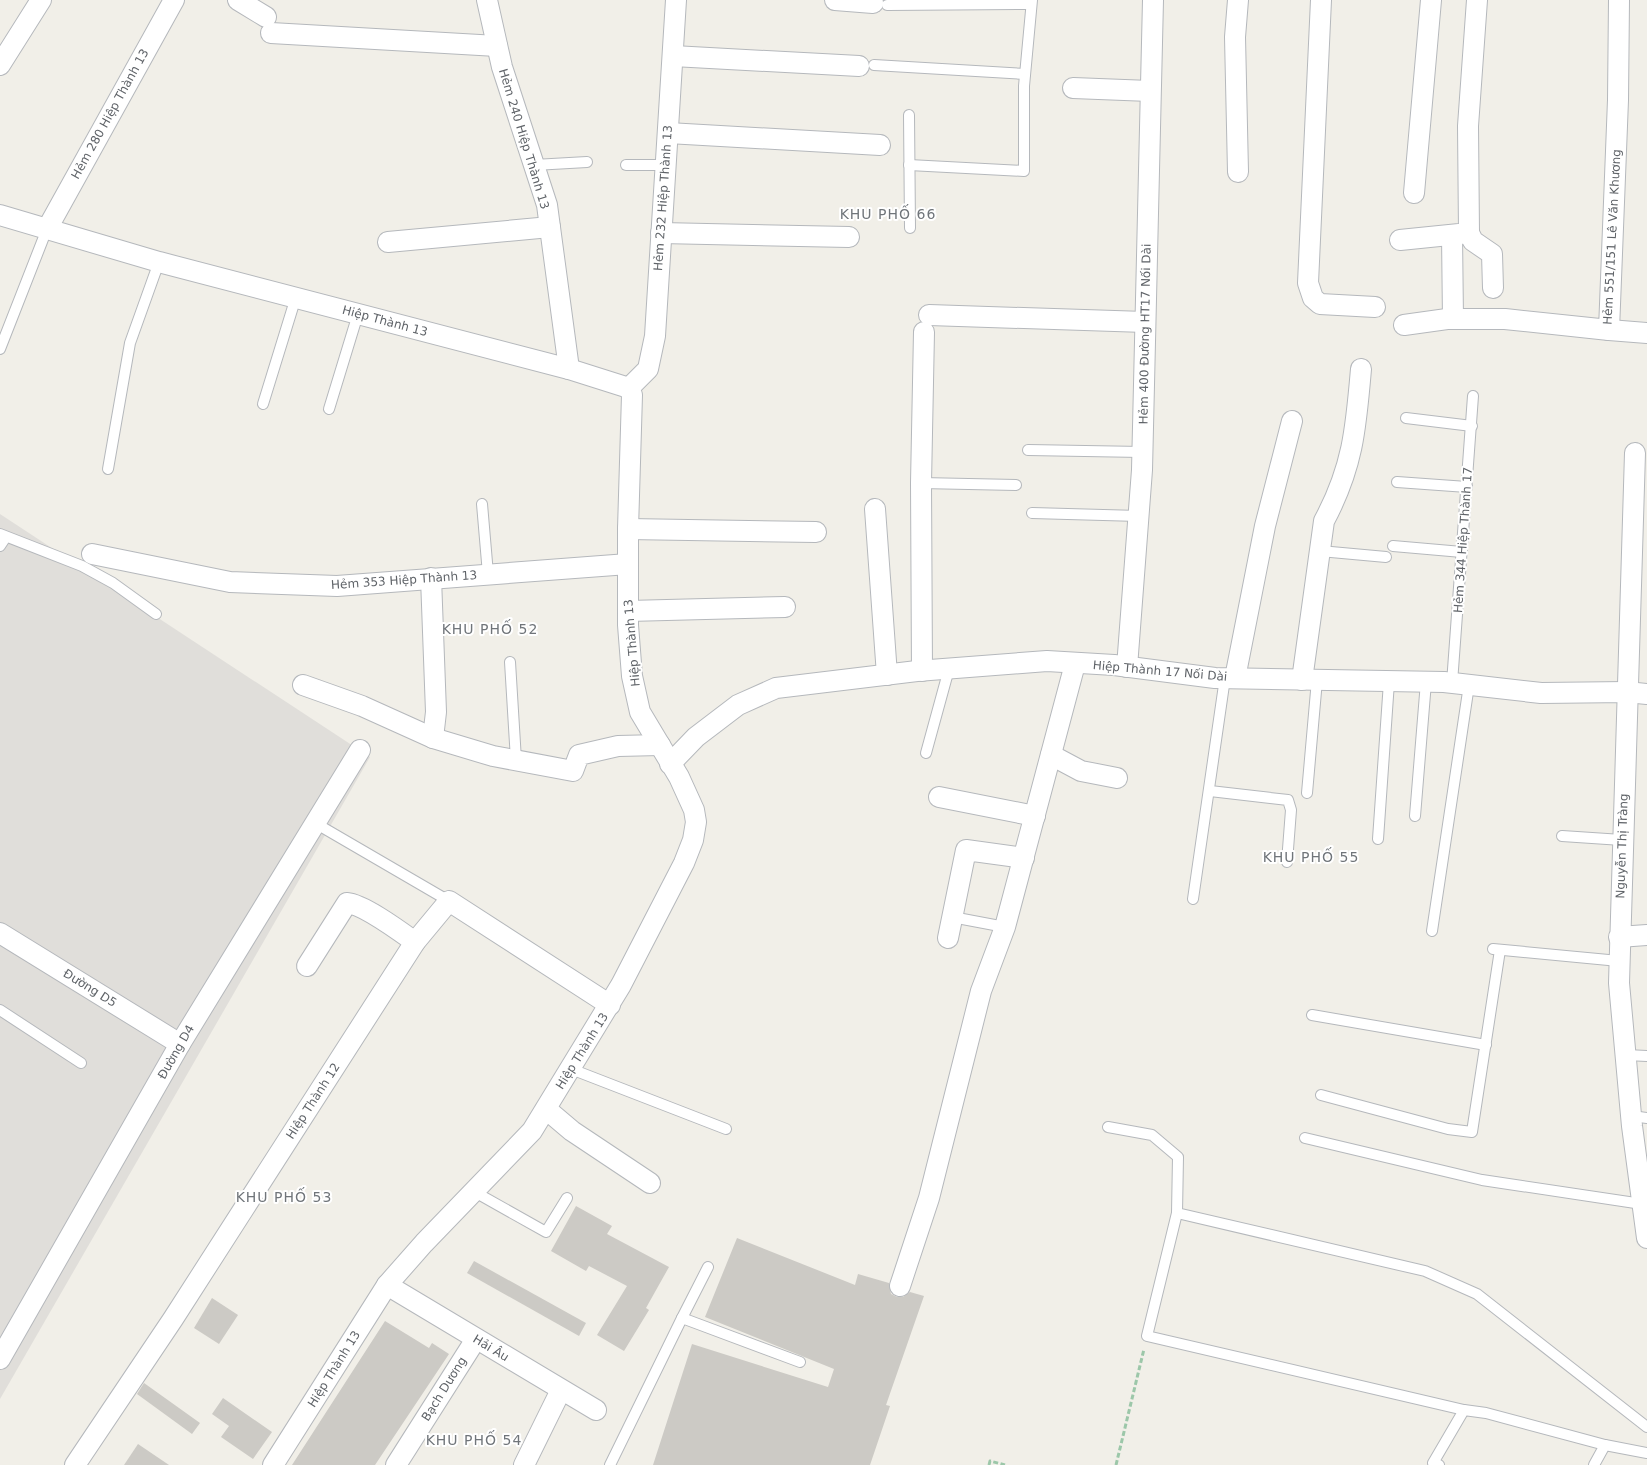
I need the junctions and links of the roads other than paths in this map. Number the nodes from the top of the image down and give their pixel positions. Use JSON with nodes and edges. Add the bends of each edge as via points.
{"nodes":[{"id":1,"x":42,"y":0,"type":"edge"},
{"id":2,"x":174,"y":0,"type":"edge"},
{"id":3,"x":238,"y":0,"type":"edge"},
{"id":4,"x":487,"y":0,"type":"edge"},
{"id":5,"x":676,"y":0,"type":"edge"},
{"id":6,"x":835,"y":0,"type":"edge"},
{"id":7,"x":1153,"y":0,"type":"edge"},
{"id":8,"x":1238,"y":0,"type":"edge"},
{"id":9,"x":1321,"y":0,"type":"edge"},
{"id":10,"x":1431,"y":0,"type":"edge"},
{"id":11,"x":1477,"y":0,"type":"edge"},
{"id":12,"x":1618,"y":0,"type":"edge"},
{"id":13,"x":1032,"y":2,"type":"edge"},
{"id":14,"x":880,"y":4,"type":"joint"},
{"id":15,"x":497,"y":46,"type":"junction"},
{"id":16,"x":673,"y":56,"type":"junction"},
{"id":17,"x":2,"y":58,"type":"edge"},
{"id":18,"x":867,"y":65,"type":"joint"},
{"id":19,"x":1025,"y":74,"type":"junction"},
{"id":20,"x":1073,"y":88,"type":"dead end"},
{"id":21,"x":1150,"y":91,"type":"junction"},
{"id":22,"x":908,"y":115,"type":"dead end"},
{"id":23,"x":668,"y":133,"type":"junction"},
{"id":24,"x":880,"y":145,"type":"dead end"},
{"id":25,"x":587,"y":162,"type":"dead end"},
{"id":26,"x":626,"y":164,"type":"dead end"},
{"id":27,"x":534,"y":165,"type":"junction"},
{"id":28,"x":666,"y":165,"type":"junction"},
{"id":29,"x":909,"y":165,"type":"junction"},
{"id":30,"x":1238,"y":172,"type":"dead end"},
{"id":31,"x":1414,"y":193,"type":"dead end"},
{"id":32,"x":0,"y":215,"type":"edge"},
{"id":33,"x":550,"y":227,"type":"junction"},
{"id":34,"x":910,"y":228,"type":"dead end"},
{"id":35,"x":47,"y":229,"type":"junction"},
{"id":36,"x":661,"y":233,"type":"junction"},
{"id":37,"x":1461,"y":234,"type":"junction"},
{"id":38,"x":850,"y":237,"type":"dead end"},
{"id":39,"x":1400,"y":240,"type":"dead end"},
{"id":40,"x":388,"y":242,"type":"dead end"},
{"id":41,"x":159,"y":262,"type":"junction"},
{"id":42,"x":1493,"y":288,"type":"dead end"},
{"id":43,"x":296,"y":298,"type":"junction"},
{"id":44,"x":1375,"y":307,"type":"dead end"},
{"id":45,"x":358,"y":314,"type":"junction"},
{"id":46,"x":1453,"y":319,"type":"junction"},
{"id":47,"x":1146,"y":322,"type":"junction"},
{"id":48,"x":1404,"y":326,"type":"dead end"},
{"id":49,"x":1609,"y":330,"type":"junction"},
{"id":50,"x":1647,"y":333,"type":"edge"},
{"id":51,"x":0,"y":349,"type":"edge"},
{"id":52,"x":569,"y":368,"type":"junction"},
{"id":53,"x":1360,"y":369,"type":"dead end"},
{"id":54,"x":629,"y":388,"type":"junction"},
{"id":55,"x":1473,"y":396,"type":"dead end"},
{"id":56,"x":263,"y":404,"type":"dead end"},
{"id":57,"x":329,"y":409,"type":"dead end"},
{"id":58,"x":1406,"y":418,"type":"dead end"},
{"id":59,"x":1292,"y":421,"type":"dead end"},
{"id":60,"x":1472,"y":426,"type":"junction"},
{"id":61,"x":1028,"y":450,"type":"dead end"},
{"id":62,"x":1142,"y":452,"type":"junction"},
{"id":63,"x":1635,"y":453,"type":"dead end"},
{"id":64,"x":108,"y":469,"type":"dead end"},
{"id":65,"x":1397,"y":482,"type":"dead end"},
{"id":66,"x":921,"y":483,"type":"junction"},
{"id":67,"x":1016,"y":485,"type":"dead end"},
{"id":68,"x":1467,"y":487,"type":"junction"},
{"id":69,"x":482,"y":504,"type":"dead end"},
{"id":70,"x":874,"y":509,"type":"dead end"},
{"id":71,"x":1032,"y":513,"type":"dead end"},
{"id":72,"x":1139,"y":516,"type":"junction"},
{"id":73,"x":628,"y":530,"type":"junction"},
{"id":74,"x":816,"y":532,"type":"dead end"},
{"id":75,"x":3,"y":535,"type":"edge"},
{"id":76,"x":0,"y":546,"type":"edge"},
{"id":77,"x":1393,"y":546,"type":"dead end"},
{"id":78,"x":1320,"y":551,"type":"junction"},
{"id":79,"x":1462,"y":552,"type":"junction"},
{"id":80,"x":92,"y":554,"type":"dead end"},
{"id":81,"x":1640,"y":556,"type":"edge"},
{"id":82,"x":1386,"y":557,"type":"dead end"},
{"id":83,"x":628,"y":564,"type":"junction"},
{"id":84,"x":488,"y":574,"type":"junction"},
{"id":85,"x":431,"y":578,"type":"junction"},
{"id":86,"x":784,"y":606,"type":"dead end"},
{"id":87,"x":628,"y":611,"type":"junction"},
{"id":88,"x":156,"y":614,"type":"dead end"},
{"id":89,"x":510,"y":662,"type":"dead end"},
{"id":90,"x":1075,"y":664,"type":"junction"},
{"id":91,"x":1127,"y":667,"type":"junction"},
{"id":92,"x":949,"y":669,"type":"junction"},
{"id":93,"x":922,"y":671,"type":"junction"},
{"id":94,"x":887,"y":675,"type":"junction"},
{"id":95,"x":1230,"y":678,"type":"junction"},
{"id":96,"x":1310,"y":680,"type":"junction"},
{"id":97,"x":1389,"y":682,"type":"junction"},
{"id":98,"x":1426,"y":682,"type":"junction"},
{"id":99,"x":1461,"y":684,"type":"junction"},
{"id":100,"x":303,"y":685,"type":"dead end"},
{"id":101,"x":1627,"y":692,"type":"junction"},
{"id":102,"x":1647,"y":694,"type":"edge"},
{"id":103,"x":433,"y":738,"type":"junction"},
{"id":104,"x":660,"y":745,"type":"junction"},
{"id":105,"x":360,"y":750,"type":"dead end"},
{"id":106,"x":926,"y":754,"type":"dead end"},
{"id":107,"x":1051,"y":755,"type":"junction"},
{"id":108,"x":516,"y":760,"type":"junction"},
{"id":109,"x":670,"y":764,"type":"junction"},
{"id":110,"x":1117,"y":778,"type":"dead end"},
{"id":111,"x":1210,"y":791,"type":"junction"},
{"id":112,"x":1307,"y":793,"type":"dead end"},
{"id":113,"x":939,"y":797,"type":"dead end"},
{"id":114,"x":1035,"y":816,"type":"junction"},
{"id":115,"x":1415,"y":816,"type":"dead end"},
{"id":116,"x":315,"y":823,"type":"junction"},
{"id":117,"x":1562,"y":836,"type":"dead end"},
{"id":118,"x":1378,"y":839,"type":"dead end"},
{"id":119,"x":1622,"y":840,"type":"junction"},
{"id":120,"x":1024,"y":858,"type":"junction"},
{"id":121,"x":1287,"y":862,"type":"dead end"},
{"id":122,"x":1193,"y":899,"type":"dead end"},
{"id":123,"x":449,"y":901,"type":"junction"},
{"id":124,"x":952,"y":918,"type":"junction"},
{"id":125,"x":1005,"y":927,"type":"junction"},
{"id":126,"x":1432,"y":931,"type":"dead end"},
{"id":127,"x":0,"y":933,"type":"edge"},
{"id":128,"x":1647,"y":935,"type":"edge"},
{"id":129,"x":1619,"y":937,"type":"junction"},
{"id":130,"x":948,"y":938,"type":"dead end"},
{"id":131,"x":415,"y":942,"type":"junction"},
{"id":132,"x":1619,"y":961,"type":"junction"},
{"id":133,"x":307,"y":966,"type":"dead end"},
{"id":134,"x":610,"y":1006,"type":"junction"},
{"id":135,"x":0,"y":1010,"type":"edge"},
{"id":136,"x":1312,"y":1015,"type":"dead end"},
{"id":137,"x":180,"y":1044,"type":"junction"},
{"id":138,"x":1486,"y":1045,"type":"junction"},
{"id":139,"x":1626,"y":1055,"type":"junction"},
{"id":140,"x":1647,"y":1056,"type":"edge"},
{"id":141,"x":81,"y":1063,"type":"dead end"},
{"id":142,"x":571,"y":1069,"type":"junction"},
{"id":143,"x":1321,"y":1095,"type":"dead end"},
{"id":144,"x":546,"y":1109,"type":"junction"},
{"id":145,"x":1639,"y":1117,"type":"edge"},
{"id":146,"x":1108,"y":1127,"type":"dead end"},
{"id":147,"x":726,"y":1130,"type":"dead end"},
{"id":148,"x":1304,"y":1138,"type":"dead end"},
{"id":149,"x":650,"y":1183,"type":"dead end"},
{"id":150,"x":473,"y":1191,"type":"junction"},
{"id":151,"x":567,"y":1198,"type":"dead end"},
{"id":152,"x":1642,"y":1204,"type":"junction"},
{"id":153,"x":1177,"y":1213,"type":"junction"},
{"id":154,"x":1647,"y":1238,"type":"edge"},
{"id":155,"x":708,"y":1268,"type":"dead end"},
{"id":156,"x":387,"y":1285,"type":"junction"},
{"id":157,"x":900,"y":1286,"type":"dead end"},
{"id":158,"x":682,"y":1318,"type":"junction"},
{"id":159,"x":476,"y":1339,"type":"junction"},
{"id":160,"x":0,"y":1359,"type":"edge"},
{"id":161,"x":800,"y":1362,"type":"dead end"},
{"id":162,"x":561,"y":1390,"type":"junction"},
{"id":163,"x":596,"y":1410,"type":"dead end"},
{"id":164,"x":1464,"y":1410,"type":"junction"},
{"id":165,"x":1647,"y":1427,"type":"edge"},
{"id":166,"x":1605,"y":1445,"type":"junction"},
{"id":167,"x":1647,"y":1454,"type":"edge"},
{"id":168,"x":398,"y":1464,"type":"edge"},
{"id":169,"x":75,"y":1465,"type":"edge"},
{"id":170,"x":273,"y":1465,"type":"edge"},
{"id":171,"x":524,"y":1465,"type":"edge"},
{"id":172,"x":610,"y":1465,"type":"edge"},
{"id":173,"x":1439,"y":1465,"type":"edge"},
{"id":174,"x":1594,"y":1465,"type":"edge"}],
"edges":[{"from":1,"to":17,"type":"street"},
{"from":2,"to":35,"type":"street","name":"Hẻm 280 Hiệp Thành 13"},
{"from":3,"to":15,"type":"street","via":[[268,25]]},
{"from":4,"to":15,"type":"street","name":"Hẻm 240 Hiệp Thành 13"},
{"from":5,"to":16,"type":"street","name":"Hẻm 232 Hiệp Thành 13"},
{"from":6,"to":14,"type":"street"},
{"from":7,"to":21,"type":"street","name":"Hẻm 400 Đường HT17 Nối Dài"},
{"from":8,"to":30,"type":"street","via":[[1235,37]]},
{"from":9,"to":44,"type":"street","via":[[1308,283],[1313,298],[1320,304]]},
{"from":10,"to":31,"type":"street"},
{"from":11,"to":37,"type":"street"},
{"from":12,"to":49,"type":"street","name":"Hẻm 551/151 Lê Văn Khương","via":[[1618,100]]},
{"from":13,"to":14,"type":"lane"},
{"from":13,"to":19,"type":"lane"},
{"from":15,"to":27,"type":"street","name":"Hẻm 240 Hiệp Thành 13"},
{"from":16,"to":18,"type":"street"},
{"from":16,"to":23,"type":"street","name":"Hẻm 232 Hiệp Thành 13"},
{"from":18,"to":19,"type":"lane"},
{"from":19,"to":29,"type":"lane","via":[[1024,172]]},
{"from":20,"to":21,"type":"street"},
{"from":21,"to":47,"type":"street","name":"Hẻm 400 Đường HT17 Nối Dài"},
{"from":22,"to":29,"type":"lane"},
{"from":23,"to":24,"type":"street"},
{"from":23,"to":28,"type":"street","name":"Hẻm 232 Hiệp Thành 13"},
{"from":25,"to":27,"type":"lane"},
{"from":26,"to":28,"type":"lane"},
{"from":27,"to":33,"type":"street","name":"Hẻm 240 Hiệp Thành 13","via":[[547,205]]},
{"from":28,"to":36,"type":"street","name":"Hẻm 232 Hiệp Thành 13"},
{"from":29,"to":34,"type":"lane"},
{"from":32,"to":35,"type":"street","name":"Hiệp Thành 13"},
{"from":33,"to":40,"type":"street"},
{"from":33,"to":52,"type":"street","name":"Hẻm 240 Hiệp Thành 13"},
{"from":35,"to":41,"type":"street","name":"Hiệp Thành 13"},
{"from":35,"to":51,"type":"lane"},
{"from":36,"to":38,"type":"street"},
{"from":36,"to":54,"type":"street","name":"Hẻm 232 Hiệp Thành 13","via":[[655,336],[648,369]]},
{"from":37,"to":39,"type":"street"},
{"from":37,"to":42,"type":"street","via":[[1492,254]]},
{"from":37,"to":46,"type":"street"},
{"from":41,"to":43,"type":"street","name":"Hiệp Thành 13"},
{"from":41,"to":64,"type":"lane","via":[[130,343]]},
{"from":43,"to":45,"type":"street","name":"Hiệp Thành 13"},
{"from":43,"to":56,"type":"lane"},
{"from":45,"to":52,"type":"street","name":"Hiệp Thành 13"},
{"from":45,"to":57,"type":"lane"},
{"from":46,"to":48,"type":"street","name":"Hẻm 551/151 Lê Văn Khương"},
{"from":46,"to":49,"type":"street","name":"Hẻm 551/151 Lê Văn Khương","via":[[1505,319]]},
{"from":47,"to":62,"type":"street","name":"Hẻm 400 Đường HT17 Nối Dài"},
{"from":47,"to":66,"type":"street","via":[[926,324]]},
{"from":49,"to":50,"type":"street"},
{"from":52,"to":54,"type":"street","name":"Hiệp Thành 13"},
{"from":53,"to":78,"type":"street","via":[[1352,455],[1324,520]]},
{"from":54,"to":73,"type":"street","name":"Hiệp Thành 13","via":[[632,395]]},
{"from":55,"to":60,"type":"lane","name":"Hẻm 344 Hiệp Thành 17"},
{"from":58,"to":60,"type":"lane"},
{"from":59,"to":95,"type":"street"},
{"from":60,"to":68,"type":"lane","name":"Hẻm 344 Hiệp Thành 17"},
{"from":61,"to":62,"type":"lane"},
{"from":62,"to":72,"type":"street","name":"Hẻm 400 Đường HT17 Nối Dài"},
{"from":63,"to":81,"type":"street","name":"Nguyễn Thị Tràng"},
{"from":65,"to":68,"type":"lane"},
{"from":66,"to":67,"type":"lane"},
{"from":66,"to":93,"type":"street"},
{"from":68,"to":79,"type":"lane","name":"Hẻm 344 Hiệp Thành 17"},
{"from":69,"to":84,"type":"lane"},
{"from":70,"to":94,"type":"street"},
{"from":71,"to":72,"type":"lane"},
{"from":72,"to":91,"type":"street","name":"Hẻm 400 Đường HT17 Nối Dài"},
{"from":73,"to":74,"type":"street"},
{"from":73,"to":83,"type":"street","name":"Hiệp Thành 13"},
{"from":75,"to":76,"type":"lane"},
{"from":75,"to":88,"type":"lane","via":[[82,566],[113,583]]},
{"from":77,"to":79,"type":"lane"},
{"from":78,"to":82,"type":"lane"},
{"from":78,"to":96,"type":"street"},
{"from":79,"to":99,"type":"lane","name":"Hẻm 344 Hiệp Thành 17"},
{"from":80,"to":85,"type":"street","name":"Hẻm 353 Hiệp Thành 13","via":[[230,582],[338,586]]},
{"from":81,"to":101,"type":"street","name":"Nguyễn Thị Tràng"},
{"from":83,"to":84,"type":"street","name":"Hẻm 353 Hiệp Thành 13"},
{"from":83,"to":87,"type":"street","name":"Hiệp Thành 13"},
{"from":84,"to":85,"type":"street","name":"Hẻm 353 Hiệp Thành 13"},
{"from":85,"to":103,"type":"street","via":[[436,712]]},
{"from":86,"to":87,"type":"street"},
{"from":87,"to":104,"type":"street","name":"Hiệp Thành 13","via":[[632,676],[640,712]]},
{"from":89,"to":108,"type":"lane"},
{"from":90,"to":91,"type":"street","name":"Hiệp Thành 17 Nối Dài"},
{"from":90,"to":92,"type":"street","name":"Hiệp Thành 17 Nối Dài","via":[[1047,661]]},
{"from":90,"to":107,"type":"street"},
{"from":91,"to":95,"type":"street","name":"Hiệp Thành 17 Nối Dài"},
{"from":92,"to":93,"type":"street","name":"Hiệp Thành 17 Nối Dài"},
{"from":92,"to":106,"type":"lane"},
{"from":93,"to":94,"type":"street","name":"Hiệp Thành 17 Nối Dài"},
{"from":94,"to":109,"type":"street","name":"Hiệp Thành 17 Nối Dài","via":[[776,688],[738,705],[696,737]]},
{"from":95,"to":96,"type":"street","name":"Hiệp Thành 17 Nối Dài"},
{"from":95,"to":111,"type":"lane"},
{"from":96,"to":97,"type":"street","name":"Hiệp Thành 17 Nối Dài"},
{"from":96,"to":112,"type":"lane"},
{"from":97,"to":98,"type":"street","name":"Hiệp Thành 17 Nối Dài"},
{"from":97,"to":118,"type":"lane"},
{"from":98,"to":99,"type":"street","name":"Hiệp Thành 17 Nối Dài"},
{"from":98,"to":115,"type":"lane"},
{"from":99,"to":101,"type":"street","name":"Hiệp Thành 17 Nối Dài","via":[[1541,693]]},
{"from":99,"to":126,"type":"lane","name":"Hẻm 344 Hiệp Thành 17"},
{"from":100,"to":103,"type":"street","via":[[362,706]]},
{"from":101,"to":102,"type":"street","name":"Hiệp Thành 17 Nối Dài"},
{"from":101,"to":119,"type":"street","name":"Nguyễn Thị Tràng"},
{"from":103,"to":108,"type":"street"},
{"from":104,"to":108,"type":"street","via":[[618,746],[579,755],[573,771]]},
{"from":104,"to":109,"type":"street","name":"Hiệp Thành 13"},
{"from":105,"to":116,"type":"street","name":"Đường D4"},
{"from":107,"to":110,"type":"street","via":[[1080,770]]},
{"from":107,"to":114,"type":"street"},
{"from":109,"to":134,"type":"street","name":"Hiệp Thành 13","via":[[694,810],[693,840]]},
{"from":111,"to":121,"type":"lane","via":[[1288,800],[1292,810]]},
{"from":111,"to":122,"type":"lane"},
{"from":113,"to":114,"type":"street"},
{"from":114,"to":120,"type":"street"},
{"from":116,"to":123,"type":"lane"},
{"from":116,"to":137,"type":"street","name":"Đường D4"},
{"from":117,"to":119,"type":"lane"},
{"from":119,"to":129,"type":"street","name":"Nguyễn Thị Tràng"},
{"from":120,"to":124,"type":"street","via":[[966,850]]},
{"from":120,"to":125,"type":"street"},
{"from":123,"to":131,"type":"street","name":"Hiệp Thành 12"},
{"from":123,"to":134,"type":"street"},
{"from":124,"to":125,"type":"lane"},
{"from":124,"to":130,"type":"street"},
{"from":125,"to":157,"type":"street","via":[[981,991],[929,1198]]},
{"from":127,"to":137,"type":"street","name":"Đường D5"},
{"from":128,"to":129,"type":"street"},
{"from":129,"to":132,"type":"street","name":"Nguyễn Thị Tràng"},
{"from":131,"to":133,"type":"street","via":[[380,919],[347,903]]},
{"from":131,"to":169,"type":"street","name":"Hiệp Thành 12","via":[[173,1319]]},
{"from":132,"to":138,"type":"lane","via":[[1497,949]]},
{"from":132,"to":139,"type":"street","name":"Nguyễn Thị Tràng"},
{"from":134,"to":142,"type":"street","name":"Hiệp Thành 13"},
{"from":135,"to":141,"type":"lane"},
{"from":136,"to":138,"type":"lane"},
{"from":137,"to":160,"type":"street","name":"Đường D4"},
{"from":138,"to":143,"type":"lane","via":[[1472,1132],[1448,1129]]},
{"from":139,"to":140,"type":"lane"},
{"from":139,"to":145,"type":"street","name":"Nguyễn Thị Tràng"},
{"from":142,"to":144,"type":"street","name":"Hiệp Thành 13"},
{"from":142,"to":147,"type":"lane"},
{"from":144,"to":149,"type":"street","via":[[572,1131]]},
{"from":144,"to":150,"type":"street","name":"Hiệp Thành 13","via":[[532,1130]]},
{"from":145,"to":152,"type":"street","name":"Nguyễn Thị Tràng"},
{"from":146,"to":153,"type":"lane","via":[[1152,1135],[1178,1157]]},
{"from":148,"to":152,"type":"lane","via":[[1482,1180]]},
{"from":150,"to":151,"type":"lane","via":[[546,1232]]},
{"from":150,"to":156,"type":"street","name":"Hiệp Thành 13"},
{"from":152,"to":154,"type":"street","name":"Nguyễn Thị Tràng"},
{"from":153,"to":164,"type":"lane","via":[[1147,1336]]},
{"from":153,"to":165,"type":"lane","via":[[1425,1271],[1476,1294]]},
{"from":155,"to":158,"type":"lane"},
{"from":156,"to":159,"type":"street","name":"Hải Âu"},
{"from":156,"to":170,"type":"street","name":"Hiệp Thành 13"},
{"from":158,"to":161,"type":"lane"},
{"from":158,"to":172,"type":"lane"},
{"from":159,"to":162,"type":"street","name":"Hải Âu"},
{"from":159,"to":168,"type":"street","name":"Bạch Dương"},
{"from":162,"to":163,"type":"street","name":"Hải Âu"},
{"from":162,"to":171,"type":"street"},
{"from":164,"to":166,"type":"lane"},
{"from":164,"to":173,"type":"lane","via":[[1433,1462]]},
{"from":166,"to":167,"type":"lane"},
{"from":166,"to":174,"type":"lane"}]}
